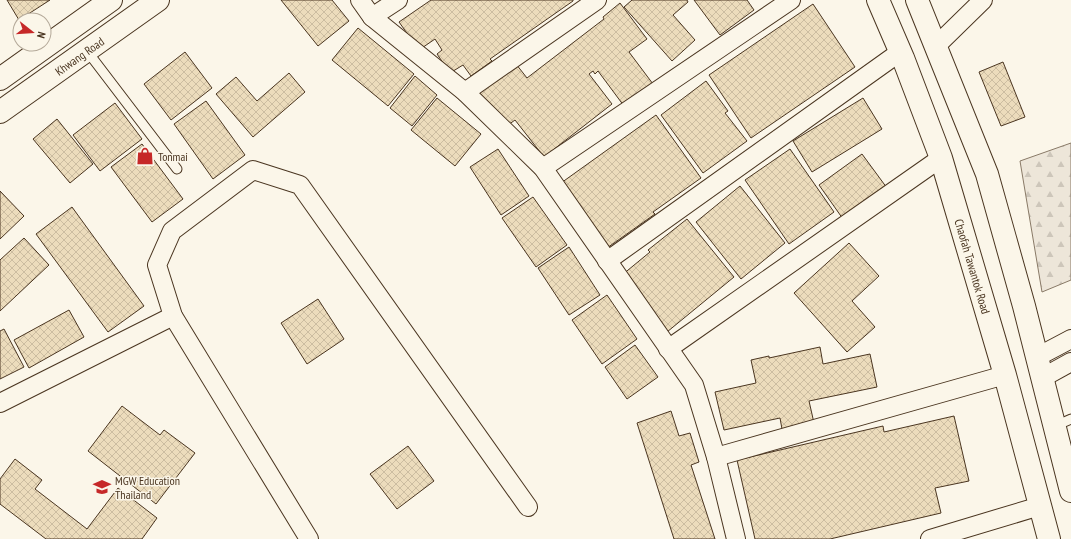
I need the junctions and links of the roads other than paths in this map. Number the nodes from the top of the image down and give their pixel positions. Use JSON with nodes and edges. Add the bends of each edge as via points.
{"nodes":[{"id":1,"x":111,"y":0,"type":"edge"},
{"id":2,"x":158,"y":0,"type":"edge"},
{"id":3,"x":360,"y":0,"type":"edge"},
{"id":4,"x":398,"y":0,"type":"edge"},
{"id":5,"x":597,"y":0,"type":"edge"},
{"id":6,"x":791,"y":0,"type":"edge"},
{"id":7,"x":878,"y":0,"type":"edge"},
{"id":8,"x":917,"y":0,"type":"edge"},
{"id":9,"x":982,"y":0,"type":"edge"},
{"id":10,"x":372,"y":17,"type":"junction"},
{"id":11,"x":936,"y":46,"type":"junction"},
{"id":12,"x":88,"y":51,"type":"junction"},
{"id":13,"x":900,"y":52,"type":"junction"},
{"id":14,"x":0,"y":79,"type":"edge"},
{"id":15,"x":466,"y":92,"type":"junction"},
{"id":16,"x":0,"y":112,"type":"edge"},
{"id":17,"x":941,"y":158,"type":"junction"},
{"id":18,"x":543,"y":168,"type":"junction"},
{"id":19,"x":177,"y":169,"type":"dead end"},
{"id":20,"x":607,"y":261,"type":"junction"},
{"id":21,"x":173,"y":316,"type":"junction"},
{"id":22,"x":1071,"y":339,"type":"edge"},
{"id":23,"x":668,"y":349,"type":"junction"},
{"id":24,"x":1071,"y":362,"type":"edge"},
{"id":25,"x":1040,"y":368,"type":"junction"},
{"id":26,"x":1005,"y":375,"type":"junction"},
{"id":27,"x":0,"y":404,"type":"edge"},
{"id":28,"x":1063,"y":423,"type":"edge"},
{"id":29,"x":716,"y":457,"type":"junction"},
{"id":30,"x":1071,"y":491,"type":"edge"},
{"id":31,"x":1040,"y":506,"type":"junction"},
{"id":32,"x":528,"y":507,"type":"dead end"},
{"id":33,"x":309,"y":539,"type":"edge"},
{"id":34,"x":736,"y":539,"type":"edge"},
{"id":35,"x":930,"y":539,"type":"edge"},
{"id":36,"x":1049,"y":539,"type":"edge"}],
"edges":[{"from":1,"to":14,"type":"main road"},
{"from":2,"to":12,"type":"main road","name":"Khwang Road"},
{"from":3,"to":10,"type":"street"},
{"from":4,"to":10,"type":"street"},
{"from":5,"to":15,"type":"street"},
{"from":6,"to":18,"type":"street"},
{"from":7,"to":13,"type":"main road","name":"Chaofah Tawantok Road"},
{"from":8,"to":11,"type":"main road"},
{"from":9,"to":11,"type":"street"},
{"from":10,"to":15,"type":"street"},
{"from":11,"to":25,"type":"main road","via":[[987,174]]},
{"from":12,"to":16,"type":"main road","name":"Khwang Road"},
{"from":12,"to":19,"type":"lane"},
{"from":13,"to":17,"type":"main road","name":"Chaofah Tawantok Road"},
{"from":13,"to":20,"type":"street"},
{"from":15,"to":18,"type":"street"},
{"from":17,"to":23,"type":"street"},
{"from":17,"to":26,"type":"main road","name":"Chaofah Tawantok Road"},
{"from":18,"to":20,"type":"street"},
{"from":20,"to":23,"type":"street"},
{"from":21,"to":27,"type":"street"},
{"from":21,"to":32,"type":"street","via":[[157,265],[172,231],[253,170],[300,185]]},
{"from":21,"to":33,"type":"street"},
{"from":22,"to":25,"type":"street"},
{"from":23,"to":29,"type":"street","via":[[694,385]]},
{"from":24,"to":25,"type":"street"},
{"from":25,"to":28,"type":"main road"},
{"from":26,"to":29,"type":"street"},
{"from":26,"to":31,"type":"main road","name":"Chaofah Tawantok Road"},
{"from":28,"to":30,"type":"main road"},
{"from":29,"to":34,"type":"street"},
{"from":31,"to":35,"type":"street"},
{"from":31,"to":36,"type":"main road","name":"Chaofah Tawantok Road"}]}
